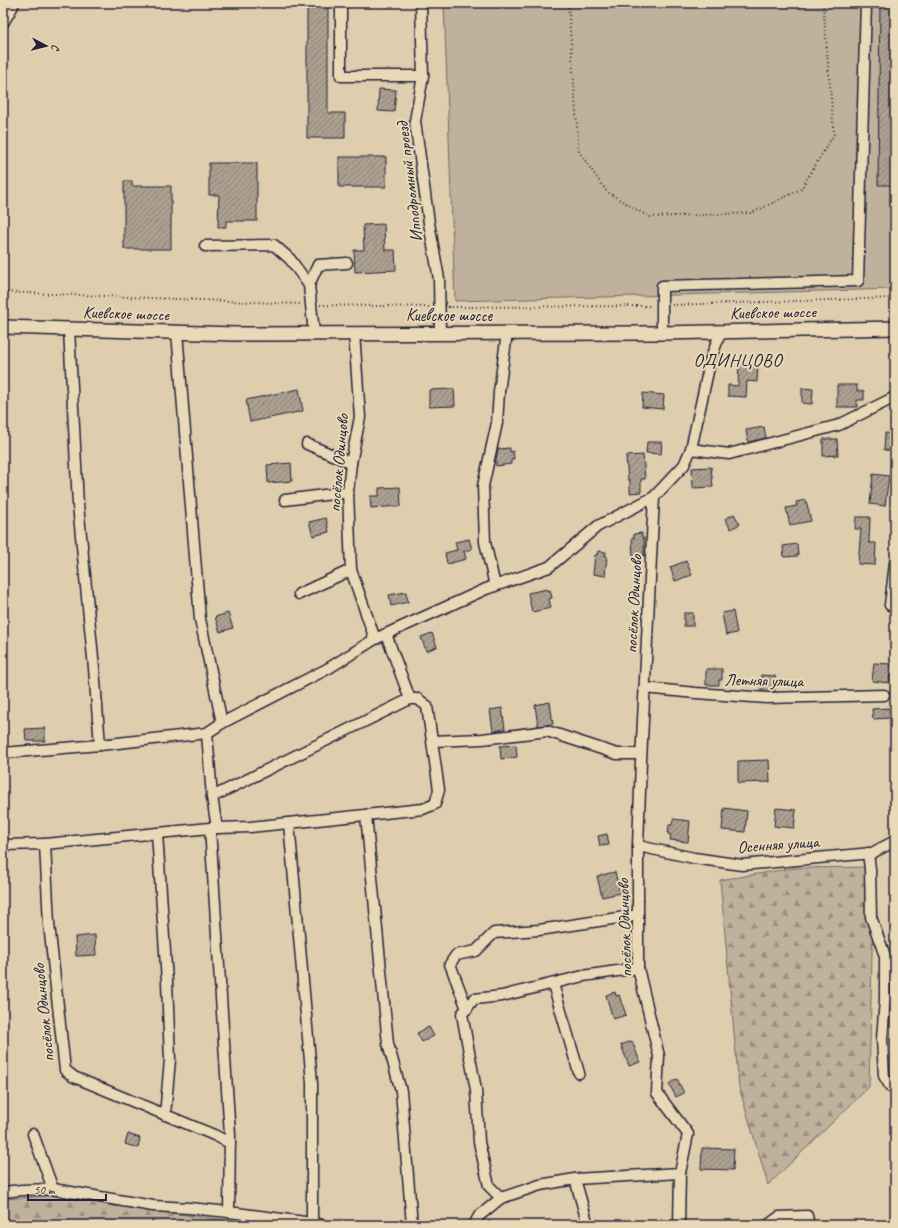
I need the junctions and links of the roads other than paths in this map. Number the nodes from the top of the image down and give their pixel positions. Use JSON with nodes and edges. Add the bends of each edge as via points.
{"nodes":[{"id":1,"x":341,"y":3,"type":"edge"},
{"id":2,"x":421,"y":3,"type":"edge"},
{"id":3,"x":866,"y":3,"type":"edge"},
{"id":4,"x":13,"y":6,"type":"dead end"},
{"id":5,"x":3,"y":23,"type":"edge"},
{"id":6,"x":423,"y":76,"type":"junction"},
{"id":7,"x":205,"y":246,"type":"dead end"},
{"id":8,"x":347,"y":263,"type":"dead end"},
{"id":9,"x":309,"y":285,"type":"junction"},
{"id":10,"x":3,"y":327,"type":"edge"},
{"id":11,"x":895,"y":328,"type":"edge"},
{"id":12,"x":69,"y":329,"type":"junction"},
{"id":13,"x":721,"y":331,"type":"junction"},
{"id":14,"x":177,"y":332,"type":"junction"},
{"id":15,"x":662,"y":332,"type":"junction"},
{"id":16,"x":354,"y":333,"type":"junction"},
{"id":17,"x":440,"y":333,"type":"junction"},
{"id":18,"x":507,"y":333,"type":"junction"},
{"id":19,"x":314,"y":334,"type":"junction"},
{"id":20,"x":895,"y":397,"type":"edge"},
{"id":21,"x":307,"y":444,"type":"dead end"},
{"id":22,"x":691,"y":449,"type":"junction"},
{"id":23,"x":351,"y":463,"type":"junction"},
{"id":24,"x":348,"y":492,"type":"junction"},
{"id":25,"x":654,"y":498,"type":"junction"},
{"id":26,"x":285,"y":500,"type":"dead end"},
{"id":27,"x":895,"y":563,"type":"edge"},
{"id":28,"x":351,"y":570,"type":"junction"},
{"id":29,"x":495,"y":586,"type":"junction"},
{"id":30,"x":299,"y":594,"type":"dead end"},
{"id":31,"x":895,"y":608,"type":"edge"},
{"id":32,"x":386,"y":634,"type":"junction"},
{"id":33,"x":375,"y":639,"type":"junction"},
{"id":34,"x":644,"y":688,"type":"junction"},
{"id":35,"x":884,"y":695,"type":"dead end"},
{"id":36,"x":410,"y":699,"type":"junction"},
{"id":37,"x":222,"y":723,"type":"junction"},
{"id":38,"x":207,"y":733,"type":"junction"},
{"id":39,"x":432,"y":741,"type":"junction"},
{"id":40,"x":100,"y":746,"type":"junction"},
{"id":41,"x":3,"y":753,"type":"edge"},
{"id":42,"x":641,"y":754,"type":"junction"},
{"id":43,"x":212,"y":797,"type":"junction"},
{"id":44,"x":366,"y":815,"type":"junction"},
{"id":45,"x":289,"y":823,"type":"junction"},
{"id":46,"x":214,"y":828,"type":"junction"},
{"id":47,"x":157,"y":833,"type":"junction"},
{"id":48,"x":895,"y":841,"type":"edge"},
{"id":49,"x":45,"y":844,"type":"junction"},
{"id":50,"x":3,"y":845,"type":"edge"},
{"id":51,"x":638,"y":846,"type":"junction"},
{"id":52,"x":868,"y":853,"type":"junction"},
{"id":53,"x":638,"y":915,"type":"junction"},
{"id":54,"x":638,"y":968,"type":"junction"},
{"id":55,"x":553,"y":984,"type":"junction"},
{"id":56,"x":467,"y":1009,"type":"junction"},
{"id":57,"x":579,"y":1073,"type":"dead end"},
{"id":58,"x":895,"y":1089,"type":"edge"},
{"id":59,"x":165,"y":1115,"type":"junction"},
{"id":60,"x":33,"y":1134,"type":"dead end"},
{"id":61,"x":230,"y":1143,"type":"junction"},
{"id":62,"x":680,"y":1173,"type":"junction"},
{"id":63,"x":575,"y":1179,"type":"junction"},
{"id":64,"x":53,"y":1189,"type":"junction"},
{"id":65,"x":3,"y":1192,"type":"edge"},
{"id":66,"x":501,"y":1198,"type":"junction"},
{"id":67,"x":228,"y":1212,"type":"junction"},
{"id":68,"x":312,"y":1222,"type":"junction"},
{"id":69,"x":323,"y":1225,"type":"edge"},
{"id":70,"x":412,"y":1225,"type":"edge"},
{"id":71,"x":474,"y":1225,"type":"edge"},
{"id":72,"x":588,"y":1225,"type":"edge"},
{"id":73,"x":679,"y":1225,"type":"edge"},
{"id":74,"x":768,"y":1225,"type":"edge"},
{"id":75,"x":809,"y":1225,"type":"edge"}],
"edges":[{"from":1,"to":6,"type":"street","via":[[341,76]]},
{"from":2,"to":6,"type":"street","name":"Ипподромный проезд"},
{"from":3,"to":15,"type":"street","via":[[858,281],[662,286]]},
{"from":4,"to":5,"type":"street"},
{"from":6,"to":17,"type":"street","name":"Ипподромный проезд","via":[[415,122],[439,279]]},
{"from":7,"to":9,"type":"street","via":[[274,245],[290,259]]},
{"from":8,"to":9,"type":"street","via":[[318,265]]},
{"from":9,"to":19,"type":"street"},
{"from":10,"to":12,"type":"main road","name":"Киевское шоссе"},
{"from":11,"to":13,"type":"main road","name":"Киевское шоссе"},
{"from":12,"to":14,"type":"main road","name":"Киевское шоссе"},
{"from":12,"to":40,"type":"street","via":[[78,505]]},
{"from":13,"to":15,"type":"main road","name":"Киевское шоссе"},
{"from":13,"to":22,"type":"street","via":[[711,358]]},
{"from":14,"to":19,"type":"main road","name":"Киевское шоссе"},
{"from":14,"to":37,"type":"street","via":[[200,619]]},
{"from":15,"to":18,"type":"main road","name":"Киевское шоссе"},
{"from":16,"to":17,"type":"main road","name":"Киевское шоссе"},
{"from":16,"to":19,"type":"main road","name":"Киевское шоссе"},
{"from":16,"to":23,"type":"street","name":"посёлок Одинцово","via":[[360,417]]},
{"from":17,"to":18,"type":"main road","name":"Киевское шоссе"},
{"from":18,"to":29,"type":"street","via":[[497,424],[483,486],[485,542]]},
{"from":20,"to":22,"type":"street","via":[[839,425],[729,454]]},
{"from":21,"to":23,"type":"street"},
{"from":22,"to":25,"type":"street","via":[[684,465]]},
{"from":23,"to":24,"type":"street","name":"посёлок Одинцово"},
{"from":24,"to":26,"type":"street"},
{"from":24,"to":28,"type":"street","name":"посёлок Одинцово"},
{"from":25,"to":29,"type":"street","via":[[598,526],[549,566]]},
{"from":25,"to":34,"type":"street","name":"посёлок Одинцово"},
{"from":27,"to":31,"type":"street","via":[[890,605]]},
{"from":28,"to":30,"type":"street"},
{"from":28,"to":33,"type":"street","name":"посёлок Одинцово"},
{"from":29,"to":32,"type":"street"},
{"from":32,"to":33,"type":"street"},
{"from":32,"to":36,"type":"street"},
{"from":33,"to":37,"type":"street","via":[[329,668]]},
{"from":34,"to":35,"type":"street","name":"Летняя улица","via":[[768,698]]},
{"from":34,"to":42,"type":"street","name":"посёлок Одинцово"},
{"from":36,"to":39,"type":"street","via":[[418,699],[428,706]]},
{"from":36,"to":43,"type":"street"},
{"from":37,"to":38,"type":"street"},
{"from":38,"to":40,"type":"street"},
{"from":38,"to":43,"type":"street"},
{"from":39,"to":42,"type":"street","via":[[482,739],[547,731],[617,754]]},
{"from":39,"to":44,"type":"street","via":[[439,790],[435,804],[423,809]]},
{"from":40,"to":41,"type":"street"},
{"from":42,"to":51,"type":"street","name":"посёлок Одинцово"},
{"from":43,"to":46,"type":"street"},
{"from":44,"to":45,"type":"street"},
{"from":44,"to":70,"type":"street","via":[[388,1044],[402,1091]]},
{"from":45,"to":46,"type":"street"},
{"from":45,"to":68,"type":"street","via":[[312,1083]]},
{"from":46,"to":47,"type":"street"},
{"from":46,"to":61,"type":"street"},
{"from":47,"to":49,"type":"street"},
{"from":47,"to":59,"type":"street","via":[[170,1060]]},
{"from":48,"to":52,"type":"street","name":"Осенняя улица"},
{"from":49,"to":50,"type":"street"},
{"from":49,"to":59,"type":"street","name":"посёлок Одинцово","via":[[49,924],[65,1070],[74,1077]]},
{"from":51,"to":52,"type":"street","name":"Осенняя улица","via":[[742,865]]},
{"from":51,"to":53,"type":"street","name":"посёлок Одинцово"},
{"from":52,"to":58,"type":"street","via":[[871,918],[885,956],[886,1000],[882,1039],[884,1076]]},
{"from":53,"to":54,"type":"street","name":"посёлок Одинцово"},
{"from":53,"to":56,"type":"street","via":[[539,930],[494,933],[476,951],[456,955],[450,964]]},
{"from":54,"to":55,"type":"street","via":[[583,976]]},
{"from":54,"to":62,"type":"street","name":"посёлок Одинцово","via":[[659,1056],[657,1094],[688,1134]]},
{"from":55,"to":56,"type":"street","via":[[502,996],[474,999]]},
{"from":55,"to":57,"type":"street"},
{"from":56,"to":66,"type":"street","via":[[462,1014],[476,1090],[479,1142],[488,1186]]},
{"from":59,"to":61,"type":"street","name":"посёлок Одинцово"},
{"from":60,"to":64,"type":"street"},
{"from":61,"to":67,"type":"street"},
{"from":62,"to":63,"type":"street"},
{"from":62,"to":73,"type":"street","name":"посёлок Одинцово"},
{"from":63,"to":66,"type":"street","via":[[540,1185]]},
{"from":63,"to":72,"type":"street"},
{"from":64,"to":65,"type":"street"},
{"from":64,"to":67,"type":"street","via":[[153,1206]]},
{"from":66,"to":71,"type":"street","via":[[479,1216]]},
{"from":67,"to":68,"type":"street"},
{"from":68,"to":69,"type":"street"},
{"from":74,"to":75,"type":"street","via":[[780,1217],[807,1216]]}]}
